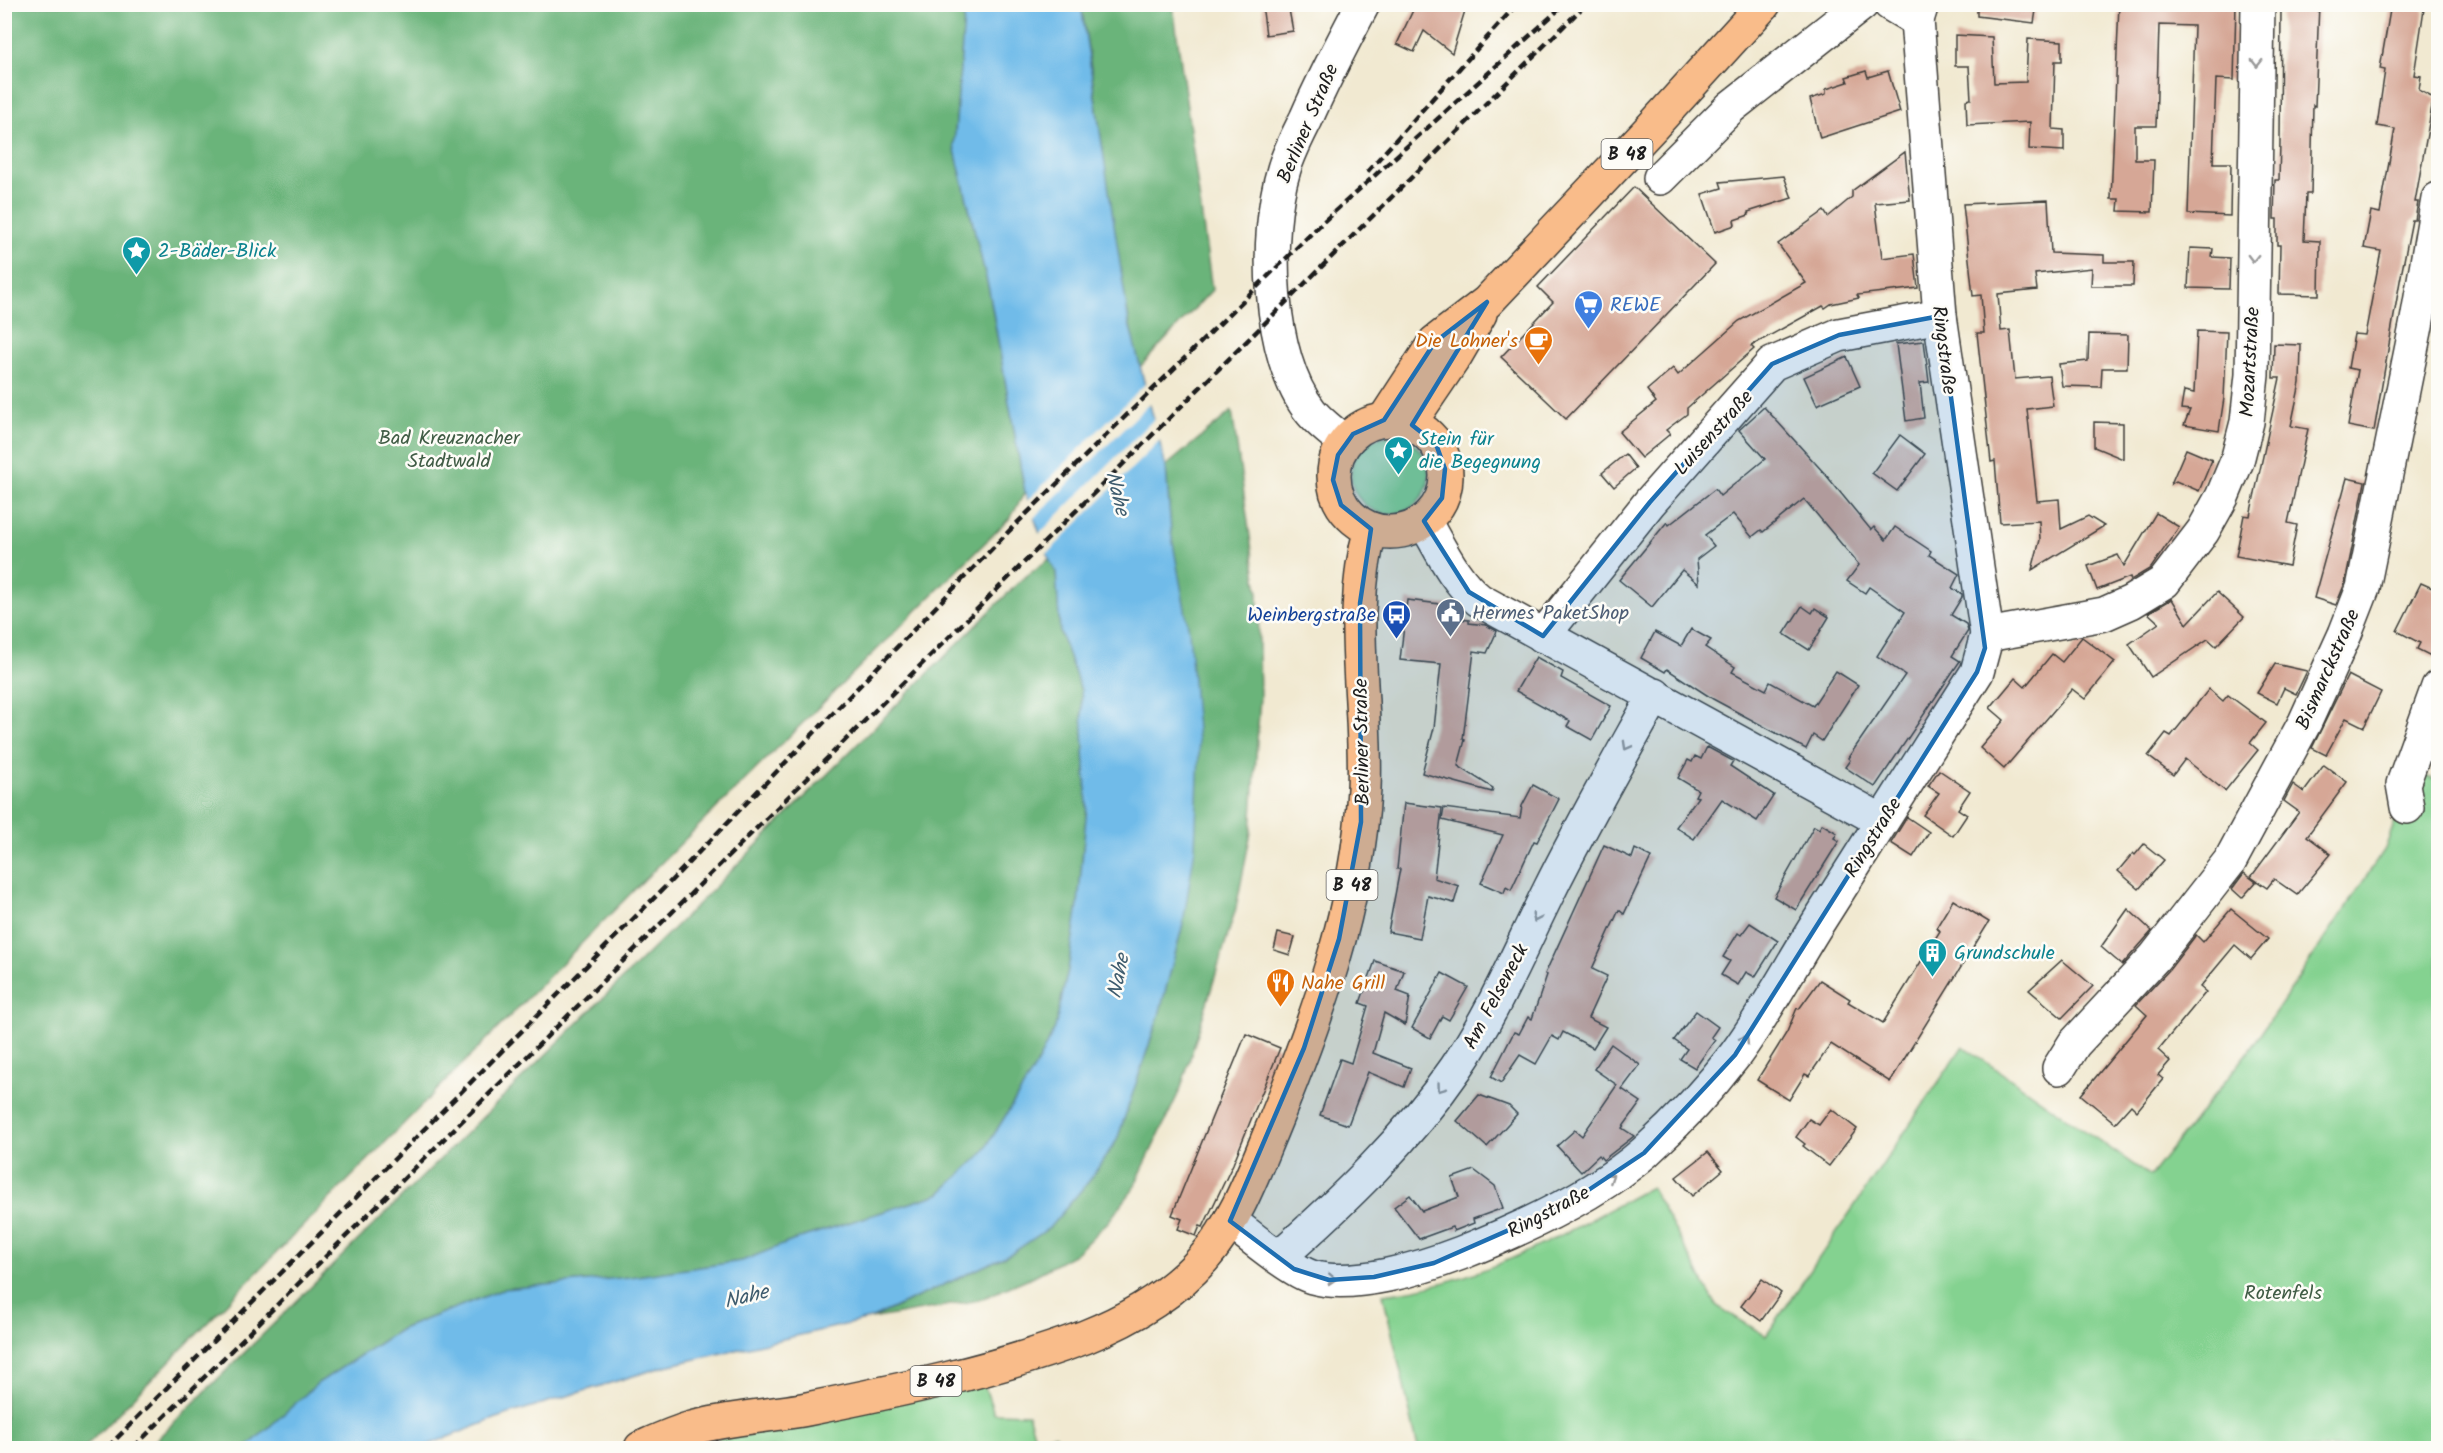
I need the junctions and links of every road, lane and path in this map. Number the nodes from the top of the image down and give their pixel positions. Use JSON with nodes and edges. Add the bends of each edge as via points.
{"nodes":[{"id":1,"x":1363,"y":4,"type":"edge"},
{"id":2,"x":1764,"y":4,"type":"edge"},
{"id":3,"x":1862,"y":4,"type":"edge"},
{"id":4,"x":2258,"y":4,"type":"edge"},
{"id":5,"x":1910,"y":10,"type":"edge"},
{"id":6,"x":1660,"y":178,"type":"dead end"},
{"id":7,"x":2439,"y":199,"type":"edge"},
{"id":8,"x":1940,"y":316,"type":"junction"},
{"id":9,"x":1398,"y":423,"type":"junction"},
{"id":10,"x":1345,"y":442,"type":"junction"},
{"id":11,"x":1424,"y":521,"type":"junction"},
{"id":12,"x":1371,"y":529,"type":"junction"},
{"id":13,"x":1987,"y":635,"type":"junction"},
{"id":14,"x":1543,"y":636,"type":"junction"},
{"id":15,"x":2439,"y":687,"type":"edge"},
{"id":16,"x":1655,"y":695,"type":"junction"},
{"id":17,"x":2407,"y":807,"type":"dead end"},
{"id":18,"x":1882,"y":821,"type":"junction"},
{"id":19,"x":2059,"y":1068,"type":"dead end"},
{"id":20,"x":1230,"y":1221,"type":"junction"},
{"id":21,"x":1280,"y":1257,"type":"junction"},
{"id":22,"x":641,"y":1449,"type":"edge"}],
"edges":[{"from":1,"to":10,"type":"street","name":"Berliner Straße","via":[[1284,169],[1276,204],[1272,259],[1277,320],[1291,375],[1310,411]]},
{"from":2,"to":9,"type":"main road","number":"B 48","via":[[1487,302],[1435,342]]},
{"from":3,"to":6,"type":"street","via":[[1731,106]]},
{"from":4,"to":13,"type":"street","name":"Mozartstraße","one_way":true,"via":[[2252,375],[2247,423],[2222,497],[2203,531],[2164,582],[2131,602],[2104,614]]},
{"from":5,"to":8,"type":"street","name":"Ringstraße"},
{"from":7,"to":19,"type":"street","name":"Bismarckstraße","via":[[2363,588],[2345,634],[2305,722],[2230,861],[2155,957],[2074,1044]]},
{"from":8,"to":13,"type":"street","name":"Ringstraße"},
{"from":8,"to":14,"type":"street","name":"Luisenstraße","via":[[1839,335],[1772,364],[1650,502]]},
{"from":9,"to":10,"type":"main road","via":[[1364,426]]},
{"from":9,"to":11,"type":"main road","via":[[1427,434],[1436,444],[1445,469],[1442,498]]},
{"from":10,"to":12,"type":"main road","via":[[1334,467],[1336,493],[1349,515]]},
{"from":11,"to":12,"type":"main road","via":[[1398,532]]},
{"from":11,"to":14,"type":"street","via":[[1469,592]]},
{"from":12,"to":20,"type":"main road","name":"Berliner Straße","number":"B 48","via":[[1363,560],[1359,639],[1364,792],[1350,897],[1305,1048]]},
{"from":13,"to":18,"type":"street","name":"Ringstraße","via":[[1977,672]]},
{"from":14,"to":16,"type":"street"},
{"from":15,"to":17,"type":"street","via":[[2403,784]]},
{"from":16,"to":18,"type":"street"},
{"from":16,"to":21,"type":"street","name":"Am Felseneck","one_way":true,"via":[[1574,841],[1483,1025],[1456,1068],[1390,1150]]},
{"from":21,"to":18,"type":"street","name":"Ringstraße","one_way":true,"via":[[1311,1277],[1329,1280],[1406,1271],[1527,1225],[1625,1167],[1672,1126],[1735,1055]]},
{"from":20,"to":21,"type":"street","name":"Ringstraße"},
{"from":20,"to":22,"type":"main road","number":"B 48","via":[[1206,1256],[1167,1293],[1145,1309],[1086,1336],[1012,1361],[892,1392],[693,1427]]}]}
